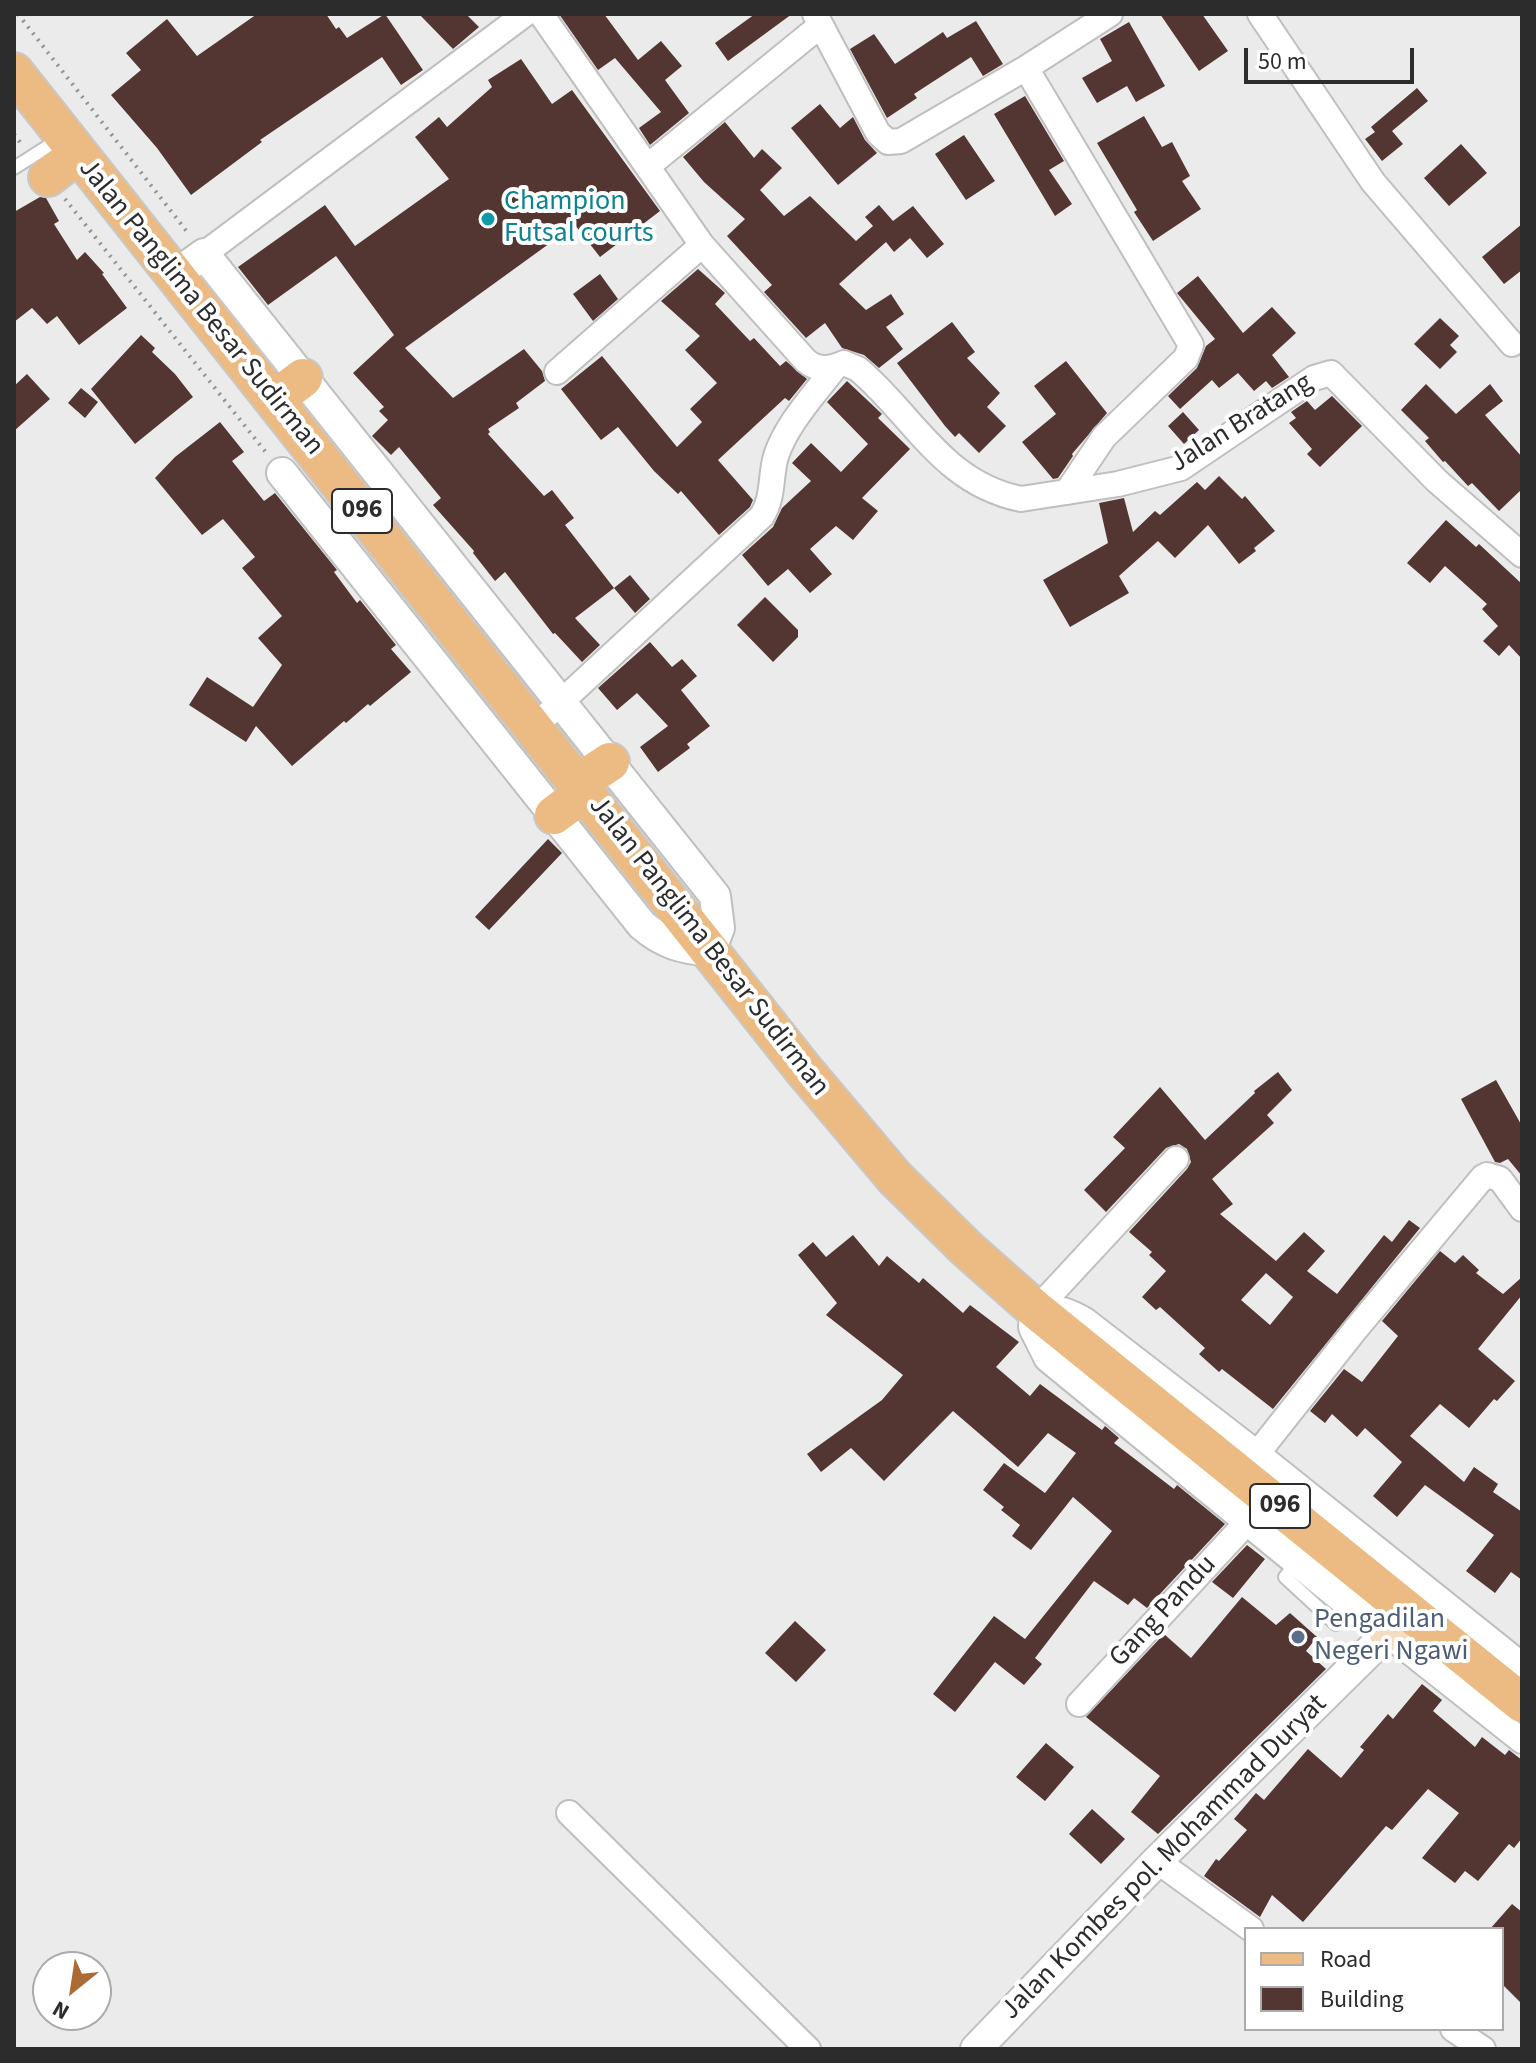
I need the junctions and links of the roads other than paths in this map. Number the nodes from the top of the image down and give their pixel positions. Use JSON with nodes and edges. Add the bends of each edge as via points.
{"nodes":[{"id":1,"x":525,"y":14,"type":"edge"},
{"id":2,"x":541,"y":14,"type":"edge"},
{"id":3,"x":1110,"y":14,"type":"edge"},
{"id":4,"x":1260,"y":14,"type":"edge"},
{"id":5,"x":818,"y":20,"type":"edge"},
{"id":6,"x":1026,"y":68,"type":"junction"},
{"id":7,"x":14,"y":72,"type":"edge"},
{"id":8,"x":71,"y":145,"type":"junction"},
{"id":9,"x":648,"y":166,"type":"junction"},
{"id":10,"x":31,"y":168,"type":"edge"},
{"id":11,"x":702,"y":245,"type":"junction"},
{"id":12,"x":189,"y":265,"type":"junction"},
{"id":13,"x":1512,"y":344,"type":"dead end"},
{"id":14,"x":835,"y":367,"type":"junction"},
{"id":15,"x":557,"y":372,"type":"dead end"},
{"id":16,"x":289,"y":389,"type":"junction"},
{"id":17,"x":282,"y":473,"type":"road end"},
{"id":18,"x":1067,"y":492,"type":"junction"},
{"id":19,"x":1522,"y":555,"type":"edge"},
{"id":20,"x":562,"y":701,"type":"junction"},
{"id":21,"x":534,"y":727,"type":"junction"},
{"id":22,"x":610,"y":762,"type":"junction"},
{"id":23,"x":582,"y":788,"type":"junction"},
{"id":24,"x":554,"y":815,"type":"junction"},
{"id":25,"x":710,"y":951,"type":"junction"},
{"id":26,"x":1176,"y":1159,"type":"dead end"},
{"id":27,"x":1522,"y":1209,"type":"edge"},
{"id":28,"x":1036,"y":1310,"type":"junction"},
{"id":29,"x":1148,"y":1419,"type":"junction"},
{"id":30,"x":1249,"y":1464,"type":"junction"},
{"id":31,"x":1249,"y":1520,"type":"junction"},
{"id":32,"x":1308,"y":1549,"type":"junction"},
{"id":33,"x":1364,"y":1595,"type":"junction"},
{"id":34,"x":1398,"y":1622,"type":"junction"},
{"id":35,"x":1517,"y":1680,"type":"edge"},
{"id":36,"x":1079,"y":1704,"type":"dead end"},
{"id":37,"x":1522,"y":1741,"type":"edge"},
{"id":38,"x":569,"y":1813,"type":"dead end"},
{"id":39,"x":1157,"y":1861,"type":"junction"},
{"id":40,"x":1248,"y":1927,"type":"edge"},
{"id":41,"x":1456,"y":2031,"type":"edge"},
{"id":42,"x":808,"y":2049,"type":"edge"},
{"id":43,"x":976,"y":2049,"type":"edge"},
{"id":44,"x":1483,"y":2049,"type":"edge"}],
"edges":[{"from":1,"to":12,"type":"street"},
{"from":2,"to":9,"type":"street","name":"Jalan Bratang"},
{"from":3,"to":6,"type":"street"},
{"from":4,"to":13,"type":"street","via":[[1373,182]]},
{"from":5,"to":6,"type":"street","via":[[878,133],[888,142],[901,141]]},
{"from":5,"to":9,"type":"street"},
{"from":6,"to":18,"type":"street","via":[[1191,345],[1186,358],[1104,437]]},
{"from":7,"to":8,"type":"main road","name":"Jalan Panglima Besar Sudirman","number":"096"},
{"from":8,"to":10,"type":"main road"},
{"from":8,"to":12,"type":"main road","name":"Jalan Panglima Besar Sudirman","number":"096"},
{"from":9,"to":11,"type":"street","name":"Jalan Bratang"},
{"from":11,"to":14,"type":"street","name":"Jalan Bratang","via":[[806,361],[818,368]]},
{"from":11,"to":15,"type":"street"},
{"from":12,"to":16,"type":"main road","name":"Jalan Panglima Besar Sudirman","number":"096"},
{"from":14,"to":18,"type":"street","name":"Jalan Bratang","via":[[844,363],[858,369],[932,449],[984,487],[1021,499]]},
{"from":14,"to":20,"type":"street","via":[[786,433],[762,516]]},
{"from":16,"to":20,"type":"street"},
{"from":16,"to":21,"type":"main road","name":"Jalan Panglima Besar Sudirman","number":"096"},
{"from":17,"to":24,"type":"street"},
{"from":18,"to":19,"type":"street","name":"Jalan Bratang","via":[[1181,468],[1314,378],[1331,373],[1437,481]]},
{"from":20,"to":21,"type":"street"},
{"from":20,"to":22,"type":"street"},
{"from":21,"to":23,"type":"main road","name":"Jalan Panglima Besar Sudirman","number":"096"},
{"from":22,"to":23,"type":"main road"},
{"from":22,"to":25,"type":"street","via":[[715,896],[719,928]]},
{"from":23,"to":24,"type":"main road"},
{"from":23,"to":25,"type":"main road","name":"Jalan Panglima Besar Sudirman","number":"096"},
{"from":24,"to":25,"type":"street","via":[[642,925],[678,948]]},
{"from":25,"to":28,"type":"main road","name":"Jalan Panglima Besar Sudirman","number":"096","via":[[881,1162]]},
{"from":26,"to":28,"type":"street"},
{"from":27,"to":30,"type":"street","via":[[1500,1179],[1483,1177]]},
{"from":28,"to":29,"type":"main road","name":"Jalan Panglima Besar Sudirman","number":"096"},
{"from":28,"to":30,"type":"street","via":[[1048,1306],[1085,1320]]},
{"from":29,"to":30,"type":"main road","name":"Jalan Panglima Besar Sudirman","number":"096"},
{"from":29,"to":31,"type":"street"},
{"from":30,"to":32,"type":"main road","name":"Jalan Panglima Besar Sudirman","number":"096"},
{"from":30,"to":35,"type":"street"},
{"from":31,"to":32,"type":"street"},
{"from":31,"to":36,"type":"street","name":"Gang Pandu"},
{"from":32,"to":33,"type":"main road","name":"Jalan Panglima Besar Sudirman","number":"096"},
{"from":32,"to":33,"type":"lane","via":[[1285,1577],[1336,1624]]},
{"from":33,"to":34,"type":"main road","name":"Jalan Panglima Besar Sudirman","number":"096"},
{"from":34,"to":35,"type":"main road","name":"Jalan Panglima Besar Sudirman","number":"096"},
{"from":34,"to":37,"type":"street"},
{"from":34,"to":39,"type":"street","name":"Jalan Kombes pol. Mohammad Duryat"},
{"from":38,"to":42,"type":"street"},
{"from":39,"to":40,"type":"street"},
{"from":39,"to":43,"type":"street","name":"Jalan Kombes pol. Mohammad Duryat"},
{"from":41,"to":44,"type":"street"}]}
